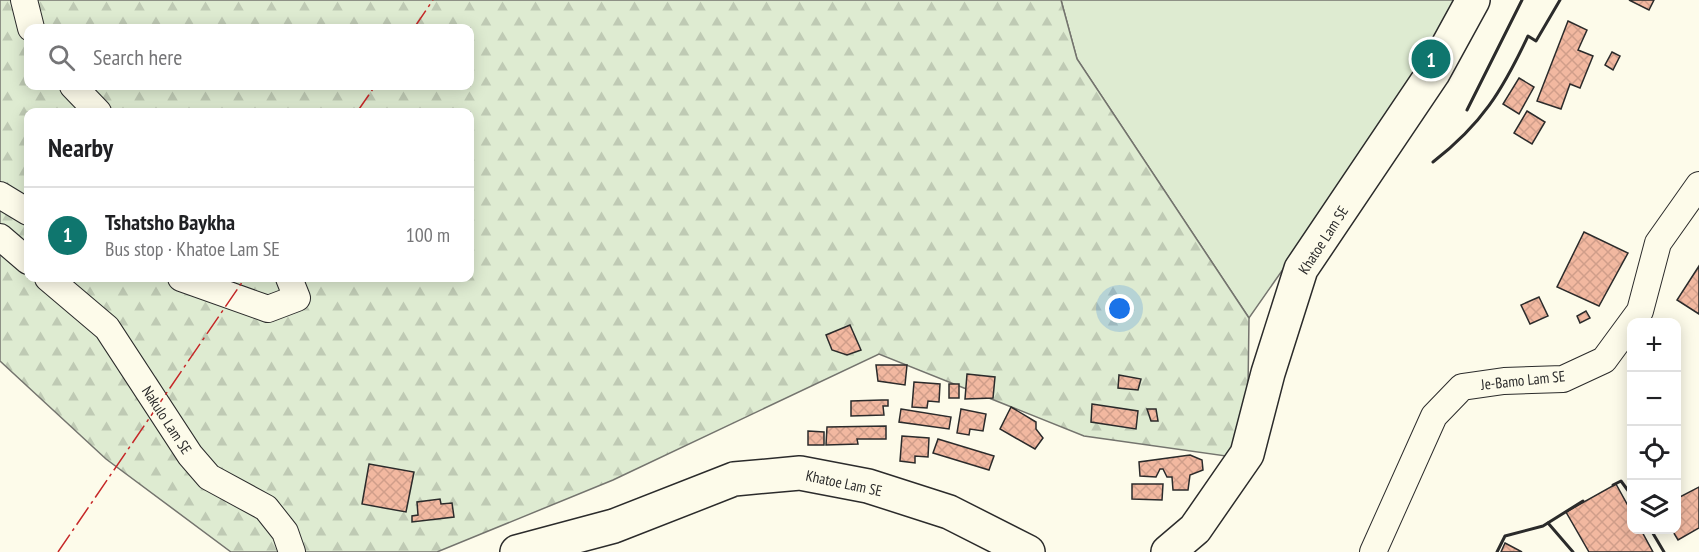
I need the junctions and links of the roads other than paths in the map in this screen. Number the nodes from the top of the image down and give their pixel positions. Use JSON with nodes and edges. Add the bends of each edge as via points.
{"nodes":[{"id":1,"x":24,"y":0,"type":"edge"},
{"id":2,"x":1473,"y":0,"type":"edge"},
{"id":3,"x":30,"y":24,"type":"edge"},
{"id":4,"x":77,"y":90,"type":"edge"},
{"id":5,"x":94,"y":108,"type":"edge"},
{"id":6,"x":1699,"y":185,"type":"edge"},
{"id":7,"x":0,"y":195,"type":"edge"},
{"id":8,"x":24,"y":210,"type":"edge"},
{"id":9,"x":0,"y":237,"type":"edge"},
{"id":10,"x":24,"y":258,"type":"edge"},
{"id":11,"x":53,"y":282,"type":"edge"},
{"id":12,"x":192,"y":282,"type":"edge"},
{"id":13,"x":291,"y":282,"type":"edge"},
{"id":14,"x":292,"y":552,"type":"edge"},
{"id":15,"x":517,"y":552,"type":"edge"},
{"id":16,"x":1028,"y":552,"type":"edge"},
{"id":17,"x":1168,"y":552,"type":"edge"},
{"id":18,"x":1373,"y":552,"type":"edge"}],
"edges":[{"from":1,"to":3,"type":"street"},
{"from":2,"to":17,"type":"main road","name":"Khatoe Lam SE","via":[[1433,73],[1302,269],[1247,454],[1195,529]]},
{"from":4,"to":5,"type":"street"},
{"from":6,"to":18,"type":"street","name":"Je-Bamo Lam SE","via":[[1658,243],[1640,311],[1604,360],[1563,379],[1462,387],[1434,416]]},
{"from":7,"to":8,"type":"street"},
{"from":9,"to":10,"type":"street"},
{"from":11,"to":14,"type":"street","name":"Nakulo Lam SE","via":[[107,328],[190,455],[209,477],[266,508],[285,532]]},
{"from":12,"to":13,"type":"street","via":[[268,309],[297,298]]},
{"from":15,"to":16,"type":"main road","name":"Khatoe Lam SE","via":[[614,526],[734,479],[800,473],[868,486],[949,512]]}]}
